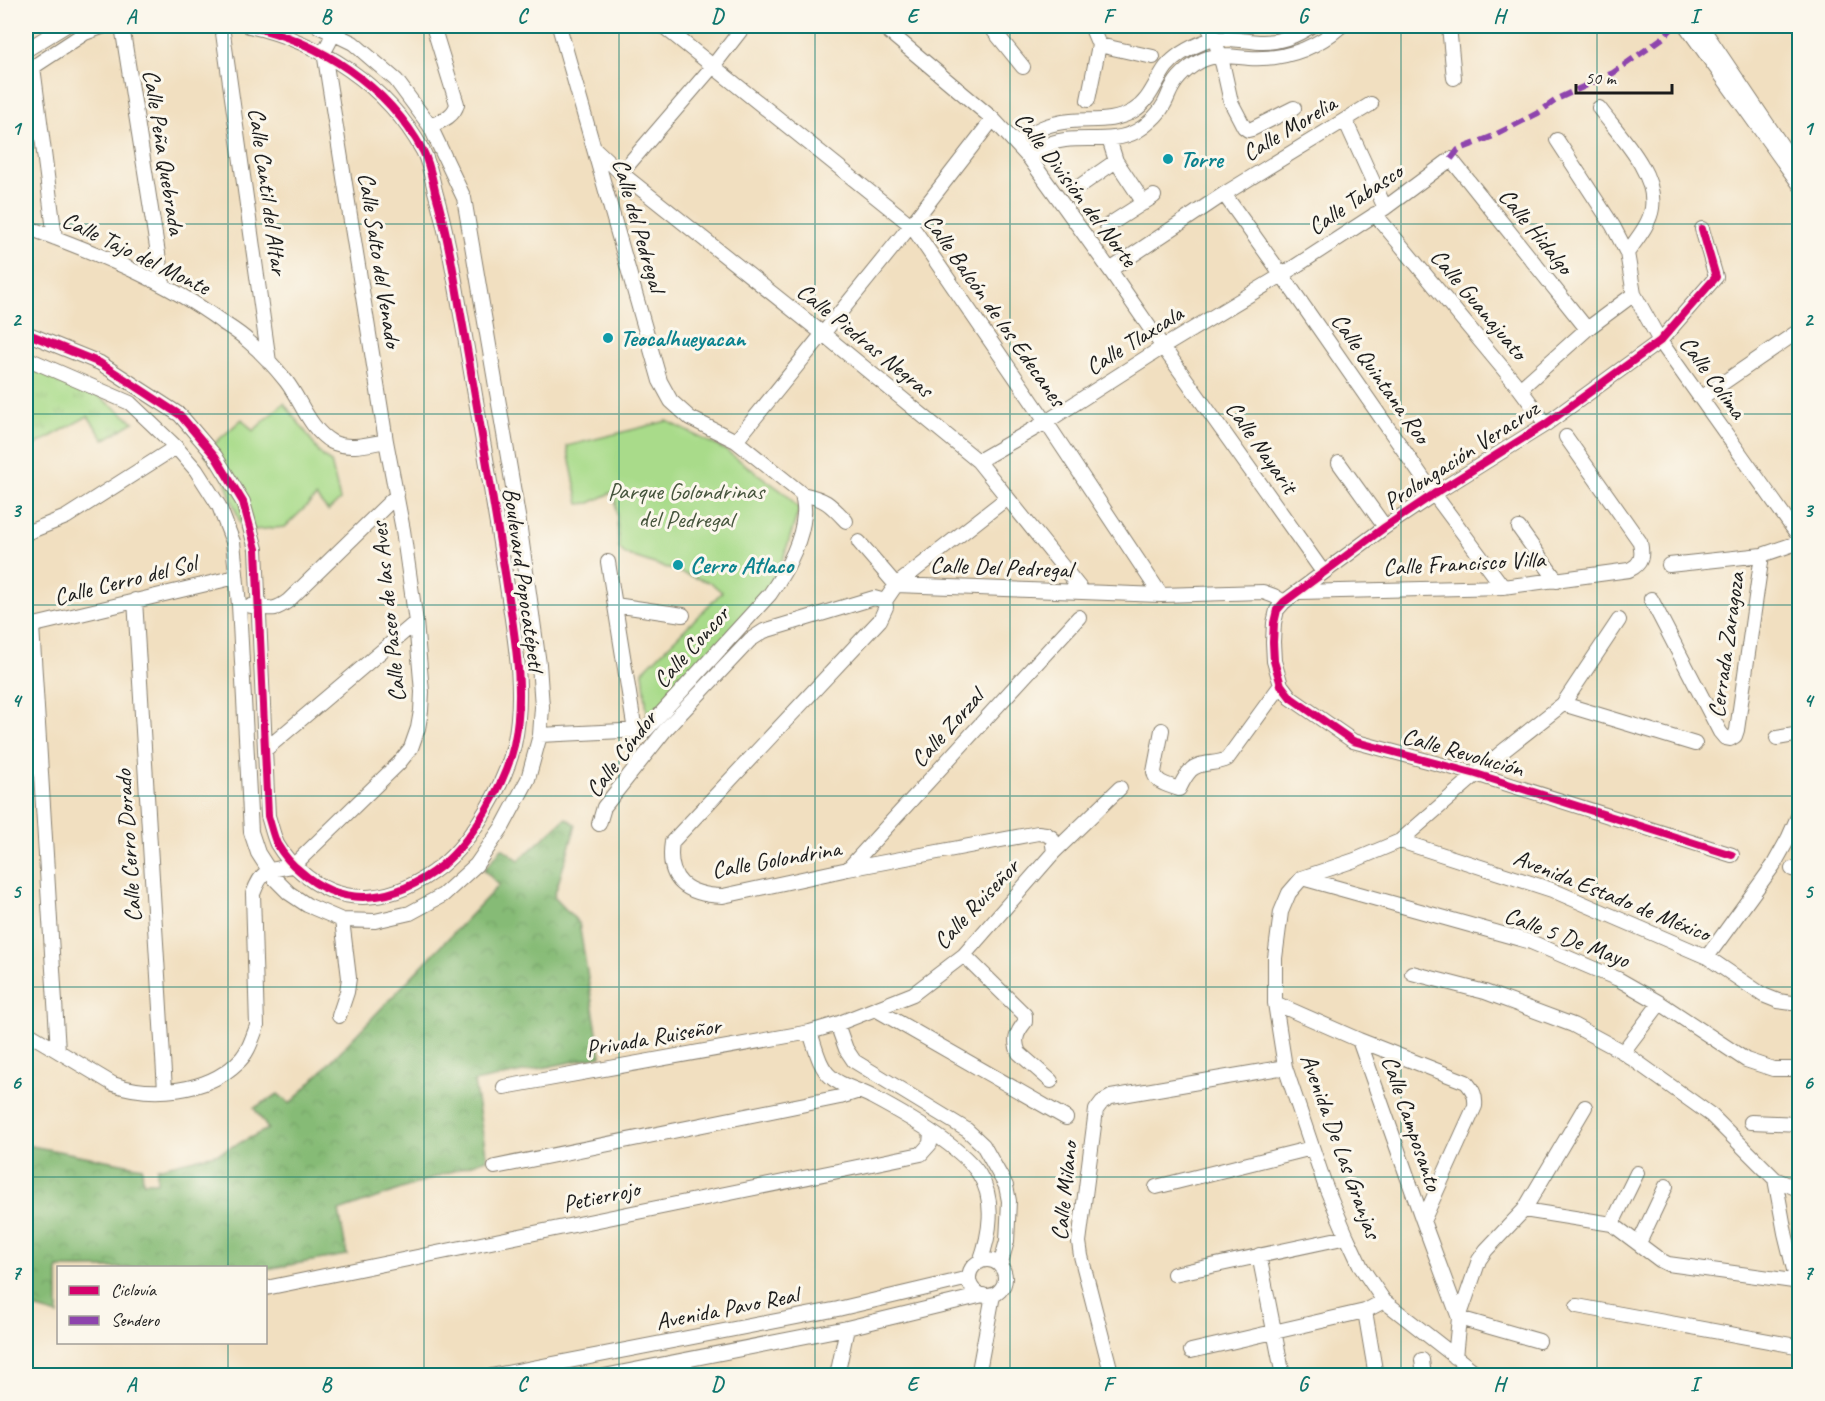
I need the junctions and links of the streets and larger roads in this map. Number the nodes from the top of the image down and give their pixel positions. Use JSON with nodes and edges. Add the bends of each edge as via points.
{"nodes":[{"id":1,"x":65,"y":26,"type":"edge"},
{"id":2,"x":105,"y":26,"type":"edge"},
{"id":3,"x":122,"y":26,"type":"edge"},
{"id":4,"x":222,"y":26,"type":"edge"},
{"id":5,"x":249,"y":26,"type":"edge"},
{"id":6,"x":318,"y":26,"type":"edge"},
{"id":7,"x":433,"y":26,"type":"edge"},
{"id":8,"x":559,"y":26,"type":"edge"},
{"id":9,"x":663,"y":26,"type":"edge"},
{"id":10,"x":744,"y":26,"type":"edge"},
{"id":11,"x":882,"y":26,"type":"edge"},
{"id":12,"x":990,"y":26,"type":"edge"},
{"id":13,"x":1091,"y":26,"type":"edge"},
{"id":14,"x":1208,"y":26,"type":"edge"},
{"id":15,"x":1311,"y":26,"type":"edge"},
{"id":16,"x":1341,"y":26,"type":"edge"},
{"id":17,"x":1449,"y":26,"type":"edge"},
{"id":18,"x":1686,"y":26,"type":"edge"},
{"id":19,"x":1701,"y":26,"type":"edge"},
{"id":20,"x":334,"y":33,"type":"junction"},
{"id":21,"x":1215,"y":40,"type":"junction"},
{"id":22,"x":1099,"y":45,"type":"junction"},
{"id":23,"x":26,"y":50,"type":"edge"},
{"id":24,"x":324,"y":52,"type":"junction"},
{"id":25,"x":1220,"y":56,"type":"junction"},
{"id":26,"x":1153,"y":57,"type":"dead end"},
{"id":27,"x":713,"y":66,"type":"junction"},
{"id":28,"x":1023,"y":67,"type":"dead end"},
{"id":29,"x":29,"y":70,"type":"edge"},
{"id":30,"x":1454,"y":78,"type":"dead end"},
{"id":31,"x":1088,"y":100,"type":"dead end"},
{"id":32,"x":1371,"y":104,"type":"dead end"},
{"id":33,"x":1294,"y":108,"type":"dead end"},
{"id":34,"x":1599,"y":108,"type":"dead end"},
{"id":35,"x":993,"y":119,"type":"junction"},
{"id":36,"x":1344,"y":120,"type":"junction"},
{"id":37,"x":1071,"y":121,"type":"junction"},
{"id":38,"x":430,"y":126,"type":"junction"},
{"id":39,"x":1109,"y":139,"type":"junction"},
{"id":40,"x":1073,"y":140,"type":"junction"},
{"id":41,"x":1557,"y":140,"type":"dead end"},
{"id":42,"x":1017,"y":144,"type":"junction"},
{"id":43,"x":594,"y":148,"type":"junction"},
{"id":44,"x":1030,"y":159,"type":"junction"},
{"id":45,"x":1451,"y":159,"type":"joint"},
{"id":46,"x":1116,"y":161,"type":"junction"},
{"id":47,"x":1800,"y":171,"type":"edge"},
{"id":48,"x":621,"y":173,"type":"junction"},
{"id":49,"x":1800,"y":185,"type":"edge"},
{"id":50,"x":1077,"y":188,"type":"dead end"},
{"id":51,"x":1224,"y":194,"type":"junction"},
{"id":52,"x":1380,"y":211,"type":"junction"},
{"id":53,"x":911,"y":225,"type":"junction"},
{"id":54,"x":26,"y":226,"type":"edge"},
{"id":55,"x":1107,"y":226,"type":"dead end"},
{"id":56,"x":1702,"y":229,"type":"dead end"},
{"id":57,"x":55,"y":238,"type":"junction"},
{"id":58,"x":1628,"y":253,"type":"junction"},
{"id":59,"x":1110,"y":270,"type":"junction"},
{"id":60,"x":1282,"y":275,"type":"junction"},
{"id":61,"x":163,"y":285,"type":"junction"},
{"id":62,"x":1634,"y":294,"type":"junction"},
{"id":63,"x":1587,"y":329,"type":"junction"},
{"id":64,"x":1800,"y":330,"type":"edge"},
{"id":65,"x":26,"y":333,"type":"edge"},
{"id":66,"x":822,"y":333,"type":"junction"},
{"id":67,"x":1660,"y":341,"type":"junction"},
{"id":68,"x":1163,"y":347,"type":"junction"},
{"id":69,"x":26,"y":358,"type":"edge"},
{"id":70,"x":269,"y":362,"type":"junction"},
{"id":71,"x":1520,"y":389,"type":"junction"},
{"id":72,"x":1701,"y":398,"type":"junction"},
{"id":73,"x":1046,"y":422,"type":"junction"},
{"id":74,"x":1546,"y":424,"type":"junction"},
{"id":75,"x":1566,"y":437,"type":"dead end"},
{"id":76,"x":386,"y":441,"type":"junction"},
{"id":77,"x":736,"y":441,"type":"junction"},
{"id":78,"x":176,"y":447,"type":"junction"},
{"id":79,"x":978,"y":461,"type":"junction"},
{"id":80,"x":1339,"y":463,"type":"dead end"},
{"id":81,"x":802,"y":494,"type":"junction"},
{"id":82,"x":1434,"y":494,"type":"junction"},
{"id":83,"x":397,"y":495,"type":"junction"},
{"id":84,"x":1007,"y":498,"type":"junction"},
{"id":85,"x":846,"y":521,"type":"dead end"},
{"id":86,"x":1385,"y":527,"type":"junction"},
{"id":87,"x":1519,"y":528,"type":"dead end"},
{"id":88,"x":26,"y":533,"type":"edge"},
{"id":89,"x":253,"y":540,"type":"junction"},
{"id":90,"x":1800,"y":540,"type":"edge"},
{"id":91,"x":859,"y":542,"type":"dead end"},
{"id":92,"x":233,"y":545,"type":"junction"},
{"id":93,"x":1762,"y":555,"type":"junction"},
{"id":94,"x":608,"y":562,"type":"dead end"},
{"id":95,"x":1669,"y":565,"type":"dead end"},
{"id":96,"x":1323,"y":572,"type":"junction"},
{"id":97,"x":236,"y":577,"type":"junction"},
{"id":98,"x":1557,"y":581,"type":"junction"},
{"id":99,"x":896,"y":585,"type":"junction"},
{"id":100,"x":1503,"y":587,"type":"junction"},
{"id":101,"x":1083,"y":592,"type":"junction"},
{"id":102,"x":1300,"y":592,"type":"junction"},
{"id":103,"x":1161,"y":595,"type":"junction"},
{"id":104,"x":1651,"y":599,"type":"dead end"},
{"id":105,"x":135,"y":600,"type":"junction"},
{"id":106,"x":885,"y":601,"type":"junction"},
{"id":107,"x":1284,"y":602,"type":"junction"},
{"id":108,"x":239,"y":605,"type":"junction"},
{"id":109,"x":615,"y":605,"type":"junction"},
{"id":110,"x":258,"y":606,"type":"junction"},
{"id":111,"x":683,"y":615,"type":"dead end"},
{"id":112,"x":1079,"y":617,"type":"dead end"},
{"id":113,"x":1618,"y":620,"type":"dead end"},
{"id":114,"x":416,"y":622,"type":"junction"},
{"id":115,"x":29,"y":626,"type":"edge"},
{"id":116,"x":518,"y":664,"type":"junction"},
{"id":117,"x":539,"y":664,"type":"junction"},
{"id":118,"x":1281,"y":685,"type":"junction"},
{"id":119,"x":1563,"y":704,"type":"junction"},
{"id":120,"x":666,"y":729,"type":"junction"},
{"id":121,"x":641,"y":730,"type":"junction"},
{"id":122,"x":1162,"y":730,"type":"dead end"},
{"id":123,"x":1800,"y":734,"type":"edge"},
{"id":124,"x":540,"y":735,"type":"junction"},
{"id":125,"x":1777,"y":738,"type":"dead end"},
{"id":126,"x":1695,"y":744,"type":"dead end"},
{"id":127,"x":513,"y":747,"type":"junction"},
{"id":128,"x":265,"y":750,"type":"junction"},
{"id":129,"x":535,"y":754,"type":"junction"},
{"id":130,"x":1476,"y":774,"type":"junction"},
{"id":131,"x":1120,"y":788,"type":"dead end"},
{"id":132,"x":1800,"y":812,"type":"edge"},
{"id":133,"x":599,"y":824,"type":"dead end"},
{"id":134,"x":1400,"y":841,"type":"junction"},
{"id":135,"x":1054,"y":852,"type":"junction"},
{"id":136,"x":1732,"y":855,"type":"dead end"},
{"id":137,"x":293,"y":866,"type":"junction"},
{"id":138,"x":848,"y":869,"type":"junction"},
{"id":139,"x":269,"y":870,"type":"junction"},
{"id":140,"x":1302,"y":878,"type":"junction"},
{"id":141,"x":342,"y":920,"type":"junction"},
{"id":142,"x":964,"y":955,"type":"junction"},
{"id":143,"x":1707,"y":957,"type":"junction"},
{"id":144,"x":1412,"y":973,"type":"dead end"},
{"id":145,"x":1275,"y":1003,"type":"junction"},
{"id":146,"x":1660,"y":1003,"type":"junction"},
{"id":147,"x":1800,"y":1003,"type":"edge"},
{"id":148,"x":877,"y":1010,"type":"junction"},
{"id":149,"x":339,"y":1016,"type":"dead end"},
{"id":150,"x":837,"y":1024,"type":"junction"},
{"id":151,"x":26,"y":1032,"type":"edge"},
{"id":152,"x":810,"y":1032,"type":"junction"},
{"id":153,"x":1359,"y":1040,"type":"junction"},
{"id":154,"x":58,"y":1050,"type":"junction"},
{"id":155,"x":1623,"y":1052,"type":"junction"},
{"id":156,"x":1285,"y":1067,"type":"junction"},
{"id":157,"x":1800,"y":1069,"type":"edge"},
{"id":158,"x":1051,"y":1081,"type":"dead end"},
{"id":159,"x":504,"y":1087,"type":"dead end"},
{"id":160,"x":165,"y":1090,"type":"junction"},
{"id":161,"x":859,"y":1091,"type":"junction"},
{"id":162,"x":1585,"y":1107,"type":"dead end"},
{"id":163,"x":1066,"y":1118,"type":"dead end"},
{"id":164,"x":1751,"y":1122,"type":"dead end"},
{"id":165,"x":1800,"y":1124,"type":"edge"},
{"id":166,"x":931,"y":1132,"type":"junction"},
{"id":167,"x":1312,"y":1148,"type":"junction"},
{"id":168,"x":495,"y":1167,"type":"dead end"},
{"id":169,"x":1637,"y":1173,"type":"dead end"},
{"id":170,"x":1775,"y":1179,"type":"junction"},
{"id":171,"x":1666,"y":1186,"type":"dead end"},
{"id":172,"x":1156,"y":1187,"type":"dead end"},
{"id":173,"x":1800,"y":1190,"type":"edge"},
{"id":174,"x":1524,"y":1210,"type":"junction"},
{"id":175,"x":1423,"y":1221,"type":"junction"},
{"id":176,"x":1612,"y":1224,"type":"junction"},
{"id":177,"x":1347,"y":1236,"type":"junction"},
{"id":178,"x":1639,"y":1243,"type":"junction"},
{"id":179,"x":1259,"y":1254,"type":"junction"},
{"id":180,"x":980,"y":1262,"type":"junction"},
{"id":181,"x":1000,"y":1266,"type":"junction"},
{"id":182,"x":1174,"y":1275,"type":"dead end"},
{"id":183,"x":969,"y":1278,"type":"junction"},
{"id":184,"x":1798,"y":1285,"type":"edge"},
{"id":185,"x":267,"y":1288,"type":"edge"},
{"id":186,"x":988,"y":1295,"type":"junction"},
{"id":187,"x":1384,"y":1300,"type":"junction"},
{"id":188,"x":1577,"y":1306,"type":"dead end"},
{"id":189,"x":1365,"y":1311,"type":"junction"},
{"id":190,"x":1459,"y":1318,"type":"junction"},
{"id":191,"x":847,"y":1328,"type":"junction"},
{"id":192,"x":1275,"y":1332,"type":"junction"},
{"id":193,"x":1539,"y":1341,"type":"dead end"},
{"id":194,"x":1800,"y":1348,"type":"edge"},
{"id":195,"x":1191,"y":1351,"type":"dead end"},
{"id":196,"x":1107,"y":1355,"type":"junction"},
{"id":197,"x":1455,"y":1357,"type":"junction"},
{"id":198,"x":1422,"y":1360,"type":"dead end"},
{"id":199,"x":1462,"y":1370,"type":"edge"},
{"id":200,"x":491,"y":1376,"type":"edge"},
{"id":201,"x":604,"y":1376,"type":"edge"},
{"id":202,"x":837,"y":1376,"type":"edge"},
{"id":203,"x":978,"y":1376,"type":"edge"},
{"id":204,"x":1103,"y":1376,"type":"edge"},
{"id":205,"x":1112,"y":1376,"type":"edge"},
{"id":206,"x":1283,"y":1376,"type":"edge"},
{"id":207,"x":1376,"y":1376,"type":"edge"},
{"id":208,"x":1424,"y":1376,"type":"edge"},
{"id":209,"x":1480,"y":1376,"type":"edge"}],
"edges":[{"from":1,"to":23,"type":"street"},
{"from":2,"to":29,"type":"street","via":[[85,33]]},
{"from":3,"to":61,"type":"street","name":"Calle Peña Quebrada"},
{"from":4,"to":70,"type":"street","name":"Calle Cantil del Altar"},
{"from":5,"to":24,"type":"street","name":"Boulevard Popocatépetl"},
{"from":6,"to":20,"type":"street","name":"Boulevard Popocatépetl"},
{"from":7,"to":38,"type":"street","via":[[457,104],[451,116]]},
{"from":8,"to":43,"type":"street","name":"Calle del Pedregal"},
{"from":9,"to":27,"type":"street","name":"Calle Balcón de los Edecanes"},
{"from":10,"to":27,"type":"street"},
{"from":11,"to":35,"type":"street","name":"Calle División del Norte"},
{"from":12,"to":28,"type":"street"},
{"from":13,"to":22,"type":"street"},
{"from":14,"to":21,"type":"street"},
{"from":15,"to":21,"type":"street","via":[[1277,40]]},
{"from":16,"to":25,"type":"street","via":[[1321,41],[1285,56]]},
{"from":17,"to":30,"type":"street"},
{"from":18,"to":49,"type":"street"},
{"from":19,"to":47,"type":"street"},
{"from":20,"to":24,"type":"street"},
{"from":20,"to":38,"type":"street","name":"Boulevard Popocatépetl","via":[[353,43],[396,80]]},
{"from":21,"to":25,"type":"street"},
{"from":21,"to":37,"type":"street","via":[[1186,51],[1168,65],[1149,97],[1136,109],[1111,119]]},
{"from":22,"to":26,"type":"street"},
{"from":22,"to":31,"type":"street"},
{"from":24,"to":76,"type":"street","name":"Calle Salto del Venado"},
{"from":24,"to":116,"type":"street","name":"Boulevard Popocatépetl","via":[[399,113],[425,153],[444,224],[496,513]]},
{"from":25,"to":33,"type":"street","via":[[1231,102],[1244,128],[1252,129]]},
{"from":25,"to":39,"type":"street","via":[[1206,58],[1182,75],[1162,108],[1147,123],[1136,131]]},
{"from":27,"to":48,"type":"street"},
{"from":27,"to":53,"type":"street","name":"Calle Balcón de los Edecanes"},
{"from":29,"to":57,"type":"street"},
{"from":32,"to":36,"type":"street","name":"Calle Morelia"},
{"from":34,"to":58,"type":"street","via":[[1642,165],[1650,187],[1649,218]]},
{"from":35,"to":42,"type":"street","name":"Calle División del Norte"},
{"from":35,"to":53,"type":"street"},
{"from":36,"to":51,"type":"street","name":"Calle Morelia"},
{"from":36,"to":52,"type":"street","name":"Calle Guanajuato"},
{"from":37,"to":40,"type":"street"},
{"from":37,"to":42,"type":"street","via":[[1034,131]]},
{"from":38,"to":117,"type":"street","name":"Boulevard Popocatépetl","via":[[464,198]]},
{"from":39,"to":40,"type":"street"},
{"from":39,"to":46,"type":"street"},
{"from":40,"to":44,"type":"street","via":[[1044,147]]},
{"from":41,"to":58,"type":"street","name":"Calle Colima"},
{"from":42,"to":44,"type":"street","name":"Calle División del Norte"},
{"from":43,"to":48,"type":"street","name":"Calle Piedras Negras"},
{"from":43,"to":77,"type":"street","name":"Calle del Pedregal","via":[[660,381],[671,401],[690,418]]},
{"from":44,"to":59,"type":"street","name":"Calle División del Norte"},
{"from":45,"to":52,"type":"street","name":"Calle Tabasco"},
{"from":45,"to":63,"type":"street","name":"Calle Hidalgo"},
{"from":46,"to":50,"type":"street"},
{"from":46,"to":55,"type":"street","via":[[1149,199]]},
{"from":48,"to":66,"type":"street","name":"Calle Piedras Negras"},
{"from":51,"to":59,"type":"street","name":"Calle Morelia"},
{"from":51,"to":60,"type":"street","name":"Calle Quintana Roo"},
{"from":52,"to":60,"type":"street","name":"Calle Tabasco"},
{"from":52,"to":71,"type":"street","name":"Calle Guanajuato"},
{"from":53,"to":66,"type":"street"},
{"from":53,"to":73,"type":"street","name":"Calle Balcón de los Edecanes"},
{"from":54,"to":57,"type":"street","name":"Calle Tajo del Monte"},
{"from":56,"to":67,"type":"street","name":"Prolongación Veracruz","via":[[1716,277]]},
{"from":57,"to":61,"type":"street","name":"Calle Tajo del Monte"},
{"from":58,"to":62,"type":"street","name":"Calle Colima"},
{"from":59,"to":68,"type":"street","name":"Calle División del Norte"},
{"from":60,"to":68,"type":"street","name":"Calle Tlaxcala"},
{"from":60,"to":82,"type":"street","name":"Calle Quintana Roo"},
{"from":61,"to":70,"type":"street","name":"Calle Tajo del Monte","via":[[248,340]]},
{"from":62,"to":63,"type":"street"},
{"from":62,"to":67,"type":"street","name":"Calle Colima"},
{"from":63,"to":71,"type":"street"},
{"from":64,"to":72,"type":"street"},
{"from":65,"to":89,"type":"street","name":"Boulevard Popocatépetl","via":[[100,363],[180,415],[215,456],[243,502]]},
{"from":66,"to":77,"type":"street"},
{"from":66,"to":79,"type":"street","name":"Calle Piedras Negras"},
{"from":67,"to":72,"type":"street","name":"Calle Colima"},
{"from":67,"to":74,"type":"street","name":"Prolongación Veracruz"},
{"from":68,"to":73,"type":"street","name":"Calle Tlaxcala"},
{"from":68,"to":96,"type":"street","name":"Calle Nayarit"},
{"from":69,"to":78,"type":"street","name":"Boulevard Popocatépetl","via":[[130,403]]},
{"from":70,"to":76,"type":"street","name":"Calle Tajo del Monte","via":[[319,431],[332,441],[345,446]]},
{"from":71,"to":74,"type":"street","name":"Calle Guanajuato"},
{"from":72,"to":90,"type":"street","name":"Calle Colima"},
{"from":73,"to":79,"type":"street","name":"Calle Tlaxcala"},
{"from":73,"to":103,"type":"street","name":"Calle Balcón de los Edecanes"},
{"from":74,"to":82,"type":"street","name":"Prolongación Veracruz"},
{"from":75,"to":98,"type":"street","name":"Calle Francisco Villa","via":[[1640,542],[1642,551],[1641,561],[1629,570]]},
{"from":76,"to":83,"type":"street","name":"Calle Salto del Venado"},
{"from":77,"to":81,"type":"street","name":"Calle del Pedregal"},
{"from":78,"to":88,"type":"street","via":[[66,517]]},
{"from":78,"to":92,"type":"street","name":"Boulevard Popocatépetl","via":[[219,506]]},
{"from":79,"to":84,"type":"street","name":"Calle Piedras Negras"},
{"from":80,"to":86,"type":"street"},
{"from":81,"to":85,"type":"street","name":"Calle del Pedregal","via":[[829,502]]},
{"from":81,"to":121,"type":"street","name":"Calle Concor","via":[[802,527],[793,553],[770,594]]},
{"from":82,"to":86,"type":"street","name":"Prolongación Veracruz"},
{"from":82,"to":100,"type":"street","name":"Calle Quintana Roo"},
{"from":83,"to":110,"type":"street","via":[[288,601],[269,610]]},
{"from":83,"to":114,"type":"street","name":"Calle Paseo de las Aves"},
{"from":84,"to":99,"type":"street","name":"Calle Golondrina"},
{"from":84,"to":101,"type":"street","name":"Calle Piedras Negras"},
{"from":86,"to":96,"type":"street","name":"Prolongación Veracruz"},
{"from":87,"to":98,"type":"street"},
{"from":89,"to":92,"type":"street"},
{"from":89,"to":110,"type":"street","name":"Boulevard Popocatépetl"},
{"from":90,"to":93,"type":"street"},
{"from":91,"to":99,"type":"street","name":"Calle Del Pedregal"},
{"from":92,"to":97,"type":"street","name":"Boulevard Popocatépetl"},
{"from":93,"to":95,"type":"street"},
{"from":93,"to":104,"type":"street","name":"Cerrada Zaragoza","via":[[1737,730],[1730,739],[1720,732]]},
{"from":94,"to":109,"type":"street"},
{"from":96,"to":102,"type":"street","name":"Prolongación Veracruz"},
{"from":97,"to":105,"type":"street","name":"Calle Cerro del Sol"},
{"from":97,"to":108,"type":"street","name":"Boulevard Popocatépetl"},
{"from":98,"to":100,"type":"street","name":"Calle Francisco Villa"},
{"from":99,"to":101,"type":"street","name":"Calle Del Pedregal"},
{"from":99,"to":106,"type":"street","name":"Calle Golondrina"},
{"from":100,"to":102,"type":"street","name":"Calle Francisco Villa"},
{"from":101,"to":103,"type":"street","name":"Calle Del Pedregal"},
{"from":102,"to":107,"type":"street","name":"Prolongación Veracruz"},
{"from":103,"to":107,"type":"street","name":"Calle Del Pedregal","via":[[1263,592]]},
{"from":105,"to":115,"type":"street","name":"Calle Cerro del Sol"},
{"from":105,"to":160,"type":"street","name":"Calle Cerro Dorado"},
{"from":106,"to":120,"type":"street","name":"Calle Cóndor","via":[[874,598],[757,635]]},
{"from":106,"to":138,"type":"street","name":"Calle Golondrina","via":[[880,620],[672,842],[670,854],[671,866],[680,882],[694,892],[710,896]]},
{"from":107,"to":118,"type":"street","via":[[1277,610],[1273,642]]},
{"from":108,"to":110,"type":"street"},
{"from":108,"to":139,"type":"street","name":"Boulevard Popocatépetl","via":[[251,832]]},
{"from":109,"to":111,"type":"street"},
{"from":109,"to":121,"type":"street"},
{"from":110,"to":128,"type":"street","name":"Boulevard Popocatépetl"},
{"from":112,"to":138,"type":"street","name":"Calle Zorzal"},
{"from":113,"to":119,"type":"street"},
{"from":114,"to":128,"type":"street"},
{"from":114,"to":137,"type":"street","name":"Calle Paseo de las Aves","via":[[422,692],[418,729],[411,748]]},
{"from":115,"to":154,"type":"street"},
{"from":116,"to":117,"type":"street"},
{"from":116,"to":127,"type":"street","name":"Boulevard Popocatépetl","via":[[519,711]]},
{"from":117,"to":124,"type":"street","name":"Boulevard Popocatépetl"},
{"from":118,"to":122,"type":"street","via":[[1227,759],[1196,766],[1179,789],[1155,777]]},
{"from":118,"to":130,"type":"street","name":"Calle Revolución","via":[[1291,698],[1353,741]]},
{"from":119,"to":126,"type":"street"},
{"from":119,"to":130,"type":"street"},
{"from":120,"to":121,"type":"street"},
{"from":120,"to":133,"type":"street","name":"Calle Cóndor","via":[[604,807]]},
{"from":121,"to":124,"type":"street"},
{"from":123,"to":125,"type":"street"},
{"from":124,"to":129,"type":"street","name":"Boulevard Popocatépetl"},
{"from":127,"to":129,"type":"street","via":[[525,756]]},
{"from":127,"to":137,"type":"street","name":"Boulevard Popocatépetl","via":[[501,782],[473,831],[421,881],[378,897],[346,896],[311,881]]},
{"from":128,"to":137,"type":"street","name":"Boulevard Popocatépetl","via":[[268,816],[276,843]]},
{"from":129,"to":141,"type":"street","name":"Boulevard Popocatépetl","via":[[528,779],[503,826],[476,865],[443,895],[410,913],[375,921]]},
{"from":130,"to":134,"type":"street"},
{"from":130,"to":136,"type":"street","name":"Calle Revolución"},
{"from":131,"to":135,"type":"street","name":"Calle Ruiseñor"},
{"from":132,"to":143,"type":"street","via":[[1773,866]]},
{"from":134,"to":140,"type":"street"},
{"from":134,"to":143,"type":"street","name":"Avenida Estado de México","via":[[1552,890]]},
{"from":135,"to":138,"type":"street","name":"Calle Golondrina","via":[[1052,838],[1038,833]]},
{"from":135,"to":142,"type":"street","name":"Calle Ruiseñor"},
{"from":137,"to":139,"type":"street"},
{"from":139,"to":141,"type":"street","name":"Boulevard Popocatépetl","via":[[289,893]]},
{"from":139,"to":160,"type":"street","via":[[258,879],[253,894],[257,1026],[251,1044],[238,1063],[221,1075],[184,1090]]},
{"from":140,"to":145,"type":"street","name":"Avenida De Las Granjas","via":[[1289,893],[1281,912]]},
{"from":140,"to":146,"type":"street","name":"Calle 5 De Mayo","via":[[1531,942],[1618,979]]},
{"from":141,"to":149,"type":"street","via":[[349,978]]},
{"from":142,"to":148,"type":"street","name":"Calle Ruiseñor","via":[[913,994]]},
{"from":142,"to":158,"type":"street","via":[[1025,1015],[1017,1032],[1016,1048]]},
{"from":143,"to":147,"type":"street","name":"Avenida Estado de México","via":[[1763,995]]},
{"from":144,"to":155,"type":"street","via":[[1485,992],[1573,1025]]},
{"from":145,"to":153,"type":"street","name":"Calle Camposanto"},
{"from":145,"to":156,"type":"street","name":"Avenida De Las Granjas"},
{"from":146,"to":155,"type":"street"},
{"from":146,"to":157,"type":"street","name":"Calle 5 De Mayo","via":[[1746,1060],[1773,1069]]},
{"from":148,"to":150,"type":"street","name":"Calle Ruiseñor"},
{"from":148,"to":163,"type":"street"},
{"from":150,"to":152,"type":"street","name":"Calle Ruiseñor"},
{"from":150,"to":181,"type":"street","via":[[854,1061],[967,1130],[983,1145],[1002,1178],[1009,1201],[1007,1241]]},
{"from":151,"to":154,"type":"street"},
{"from":152,"to":159,"type":"street","name":"Privada Ruiseñor"},
{"from":152,"to":161,"type":"street","via":[[821,1063],[831,1077]]},
{"from":153,"to":175,"type":"street","name":"Calle Camposanto"},
{"from":153,"to":175,"type":"street","name":"Calle Camposanto","via":[[1466,1082],[1476,1097]]},
{"from":154,"to":160,"type":"street","via":[[113,1084],[127,1089]]},
{"from":155,"to":170,"type":"street","via":[[1711,1114]]},
{"from":156,"to":167,"type":"street","name":"Avenida De Las Granjas"},
{"from":156,"to":196,"type":"street","name":"Calle Milano","via":[[1111,1097],[1096,1110],[1079,1242]]},
{"from":161,"to":166,"type":"street"},
{"from":161,"to":168,"type":"street"},
{"from":162,"to":174,"type":"street"},
{"from":164,"to":165,"type":"street"},
{"from":166,"to":180,"type":"street","via":[[970,1162],[981,1176],[990,1213]]},
{"from":166,"to":185,"type":"street","name":"Petierrojo","via":[[930,1144],[921,1154]]},
{"from":167,"to":172,"type":"street"},
{"from":167,"to":177,"type":"street","name":"Avenida De Las Granjas"},
{"from":169,"to":176,"type":"street"},
{"from":170,"to":173,"type":"street"},
{"from":170,"to":184,"type":"street"},
{"from":171,"to":178,"type":"street"},
{"from":174,"to":176,"type":"street"},
{"from":174,"to":190,"type":"street","via":[[1479,1260]]},
{"from":175,"to":190,"type":"street","name":"Calle Camposanto"},
{"from":176,"to":178,"type":"street"},
{"from":177,"to":179,"type":"street"},
{"from":177,"to":187,"type":"street","name":"Avenida De Las Granjas","via":[[1361,1267]]},
{"from":178,"to":184,"type":"street","via":[[1668,1264]]},
{"from":179,"to":182,"type":"street"},
{"from":179,"to":192,"type":"street"},
{"from":180,"to":181,"type":"street"},
{"from":180,"to":183,"type":"street"},
{"from":181,"to":186,"type":"street","via":[[1004,1286]]},
{"from":183,"to":186,"type":"street","via":[[973,1289]]},
{"from":183,"to":200,"type":"street","name":"Avenida Pavo Real","via":[[838,1309]]},
{"from":186,"to":191,"type":"street","name":"Avenida Pavo Real"},
{"from":186,"to":203,"type":"street"},
{"from":187,"to":189,"type":"street"},
{"from":187,"to":197,"type":"street","name":"Avenida De Las Granjas"},
{"from":188,"to":194,"type":"street"},
{"from":189,"to":192,"type":"street"},
{"from":189,"to":207,"type":"street"},
{"from":190,"to":193,"type":"street"},
{"from":190,"to":197,"type":"street"},
{"from":191,"to":201,"type":"street","name":"Avenida Pavo Real"},
{"from":191,"to":202,"type":"street"},
{"from":192,"to":195,"type":"street"},
{"from":192,"to":206,"type":"street"},
{"from":196,"to":204,"type":"street","name":"Calle Milano"},
{"from":196,"to":205,"type":"street","name":"Calle Milano"},
{"from":197,"to":199,"type":"street","name":"Avenida De Las Granjas"},
{"from":198,"to":208,"type":"street"},
{"from":199,"to":209,"type":"street","name":"Avenida De Las Granjas"}]}
